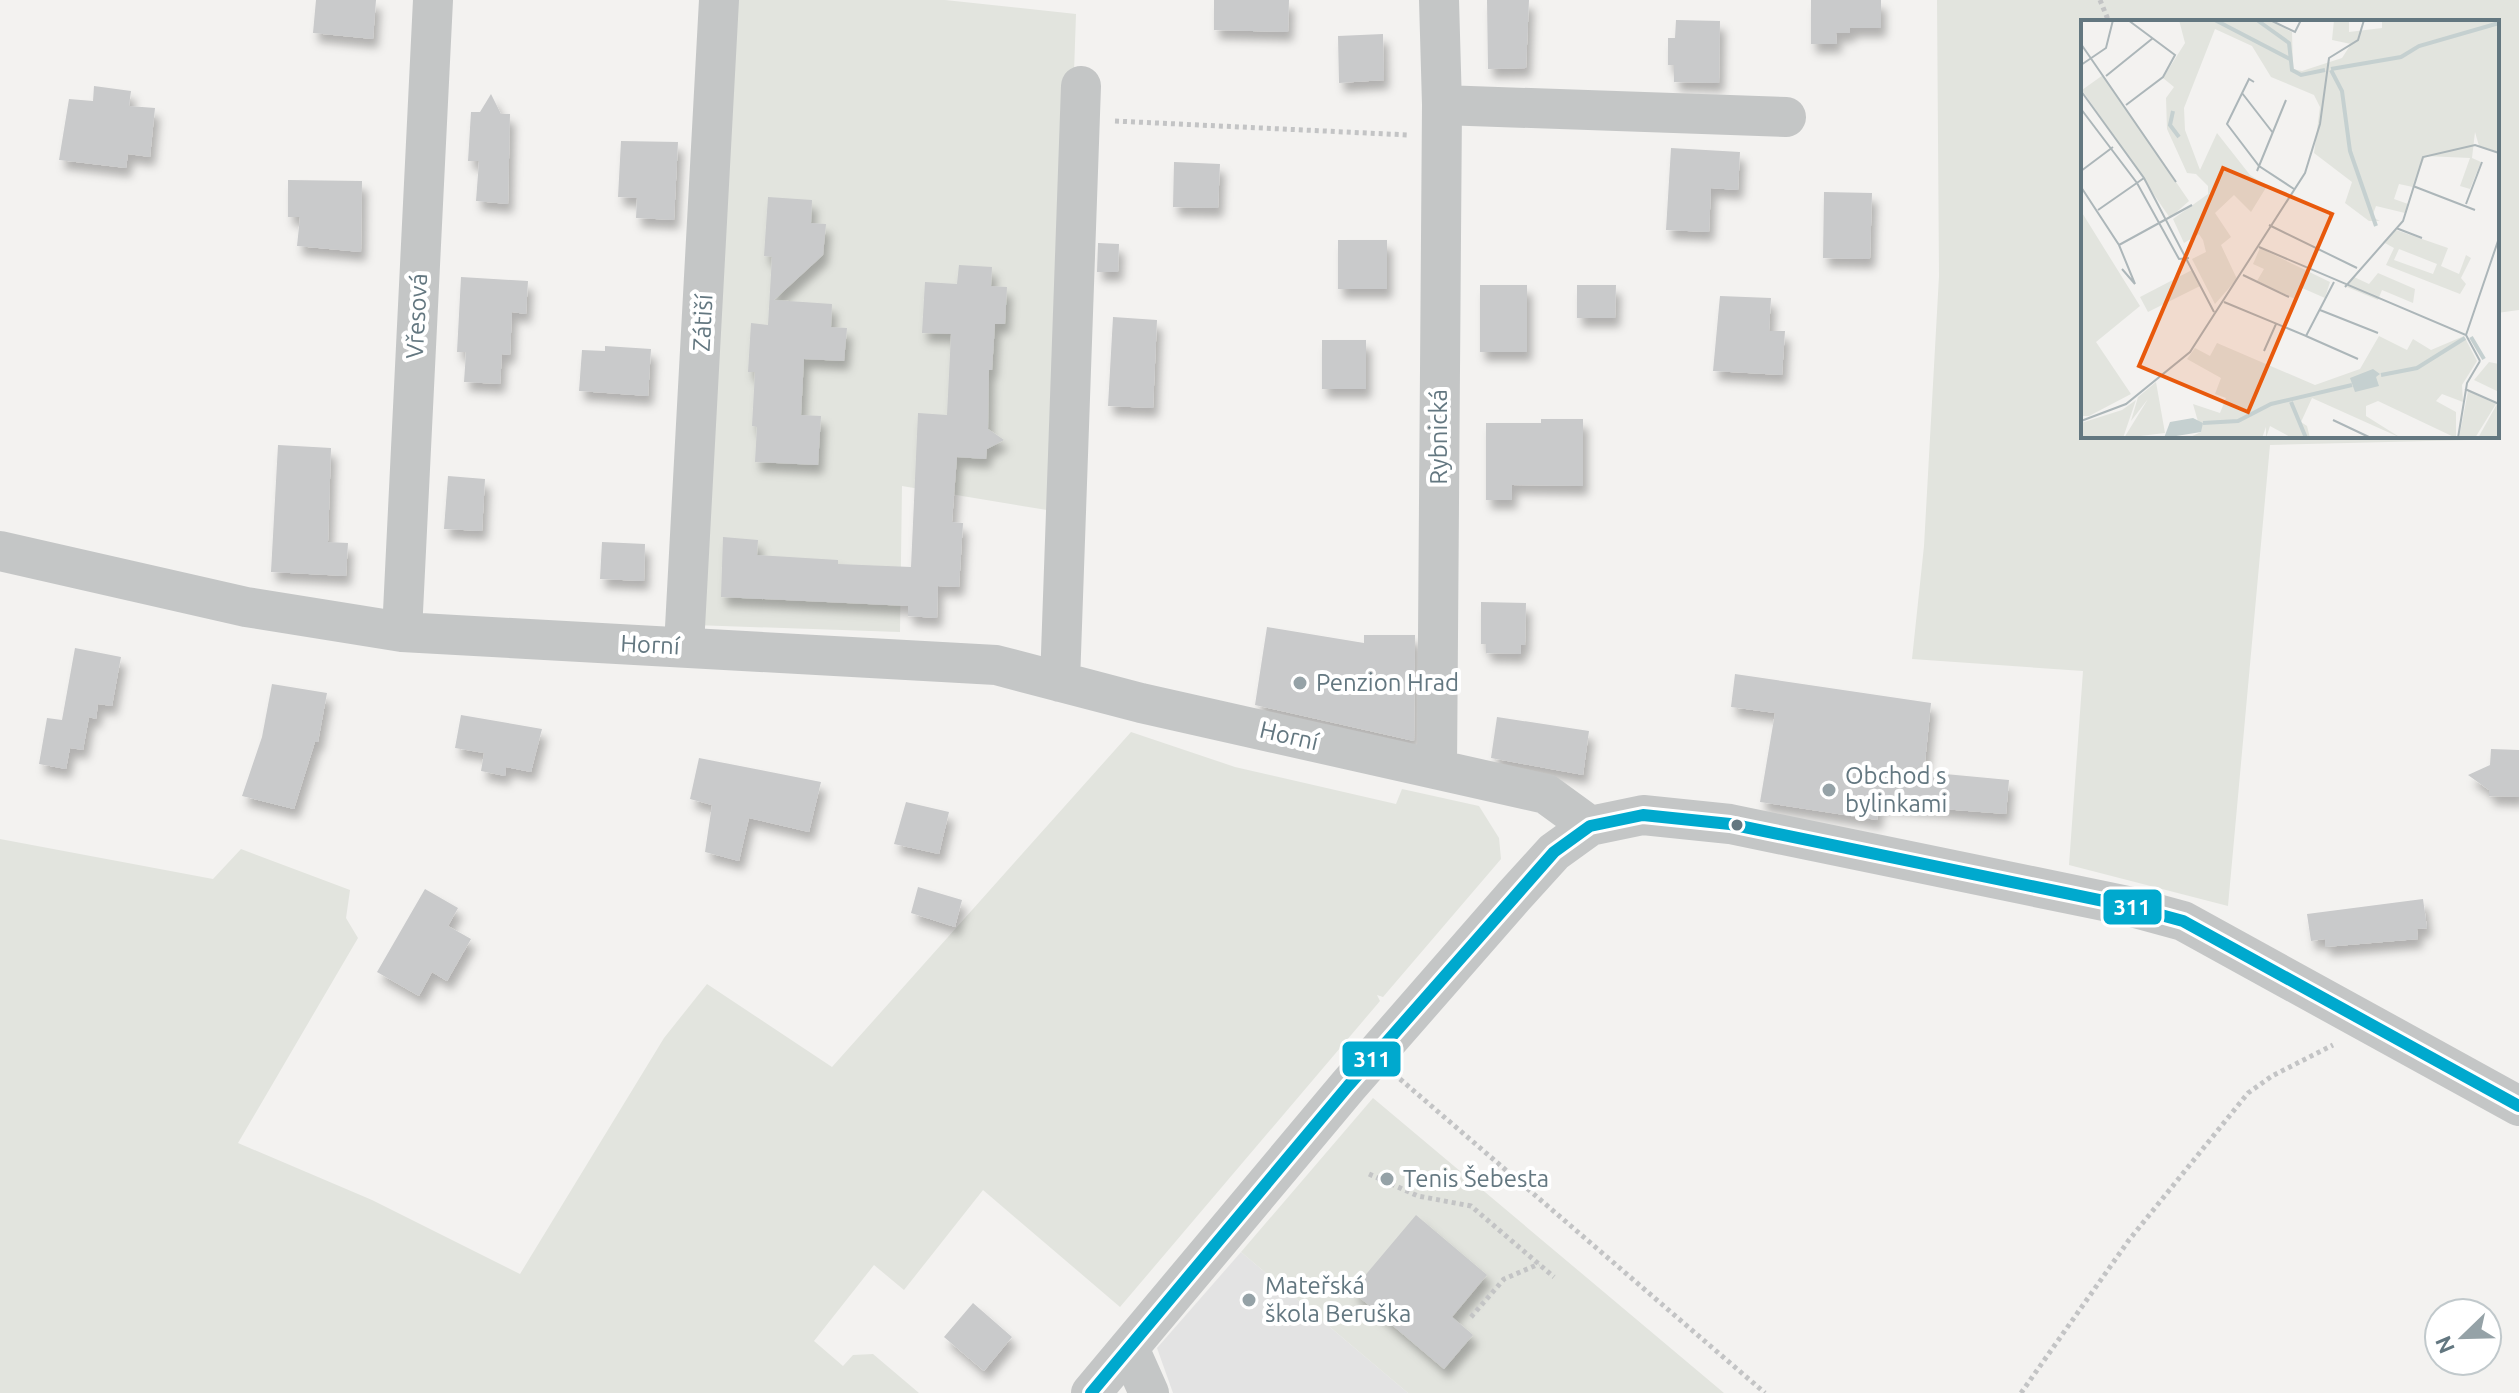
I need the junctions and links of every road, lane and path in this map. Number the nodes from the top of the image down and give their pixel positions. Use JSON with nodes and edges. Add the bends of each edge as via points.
{"nodes":[{"id":1,"x":433,"y":0,"type":"edge"},
{"id":2,"x":719,"y":0,"type":"edge"},
{"id":3,"x":1439,"y":0,"type":"edge"},
{"id":4,"x":2100,"y":0,"type":"edge"},
{"id":5,"x":2108,"y":20,"type":"edge"},
{"id":6,"x":1081,"y":103,"type":"joint"},
{"id":7,"x":1786,"y":117,"type":"dead end"},
{"id":8,"x":1441,"y":121,"type":"junction"},
{"id":9,"x":0,"y":551,"type":"edge"},
{"id":10,"x":402,"y":632,"type":"junction"},
{"id":11,"x":684,"y":646,"type":"junction"},
{"id":12,"x":1060,"y":682,"type":"junction"},
{"id":13,"x":1437,"y":769,"type":"junction"},
{"id":14,"x":1590,"y":826,"type":"junction"},
{"id":15,"x":2370,"y":1027,"type":"junction"},
{"id":16,"x":1390,"y":1071,"type":"dead end"},
{"id":17,"x":2519,"y":1106,"type":"edge"},
{"id":18,"x":1369,"y":1174,"type":"dead end"},
{"id":19,"x":1539,"y":1264,"type":"junction"},
{"id":20,"x":1554,"y":1277,"type":"dead end"},
{"id":21,"x":1471,"y":1317,"type":"dead end"},
{"id":22,"x":1129,"y":1348,"type":"junction"},
{"id":23,"x":1091,"y":1393,"type":"edge"},
{"id":24,"x":1149,"y":1393,"type":"edge"},
{"id":25,"x":1765,"y":1393,"type":"edge"},
{"id":26,"x":2021,"y":1393,"type":"edge"}],
"edges":[{"from":1,"to":10,"type":"street","name":"Vřesová"},
{"from":2,"to":11,"type":"street","name":"Zátiší"},
{"from":3,"to":8,"type":"street","name":"Rybnická"},
{"from":4,"to":5,"type":"path"},
{"from":6,"to":8,"type":"path"},
{"from":6,"to":12,"type":"street"},
{"from":7,"to":8,"type":"street"},
{"from":8,"to":13,"type":"street","name":"Rybnická"},
{"from":9,"to":10,"type":"street","name":"Horní","via":[[246,607]]},
{"from":10,"to":11,"type":"street","name":"Horní"},
{"from":11,"to":12,"type":"street","name":"Horní","via":[[996,665]]},
{"from":12,"to":13,"type":"street","name":"Horní"},
{"from":13,"to":14,"type":"street","name":"Horní","via":[[1546,794]]},
{"from":14,"to":15,"type":"street","via":[[1643,815],[1730,824],[2128,906],[2196,927]]},
{"from":14,"to":22,"type":"street","via":[[1554,852],[1524,885]]},
{"from":15,"to":17,"type":"street"},
{"from":15,"to":26,"type":"path","via":[[2248,1093],[2129,1240]]},
{"from":16,"to":25,"type":"path"},
{"from":18,"to":19,"type":"path","via":[[1418,1196],[1471,1206]]},
{"from":19,"to":20,"type":"path"},
{"from":19,"to":21,"type":"path","via":[[1504,1279]]},
{"from":22,"to":23,"type":"street"},
{"from":22,"to":24,"type":"street"}]}
